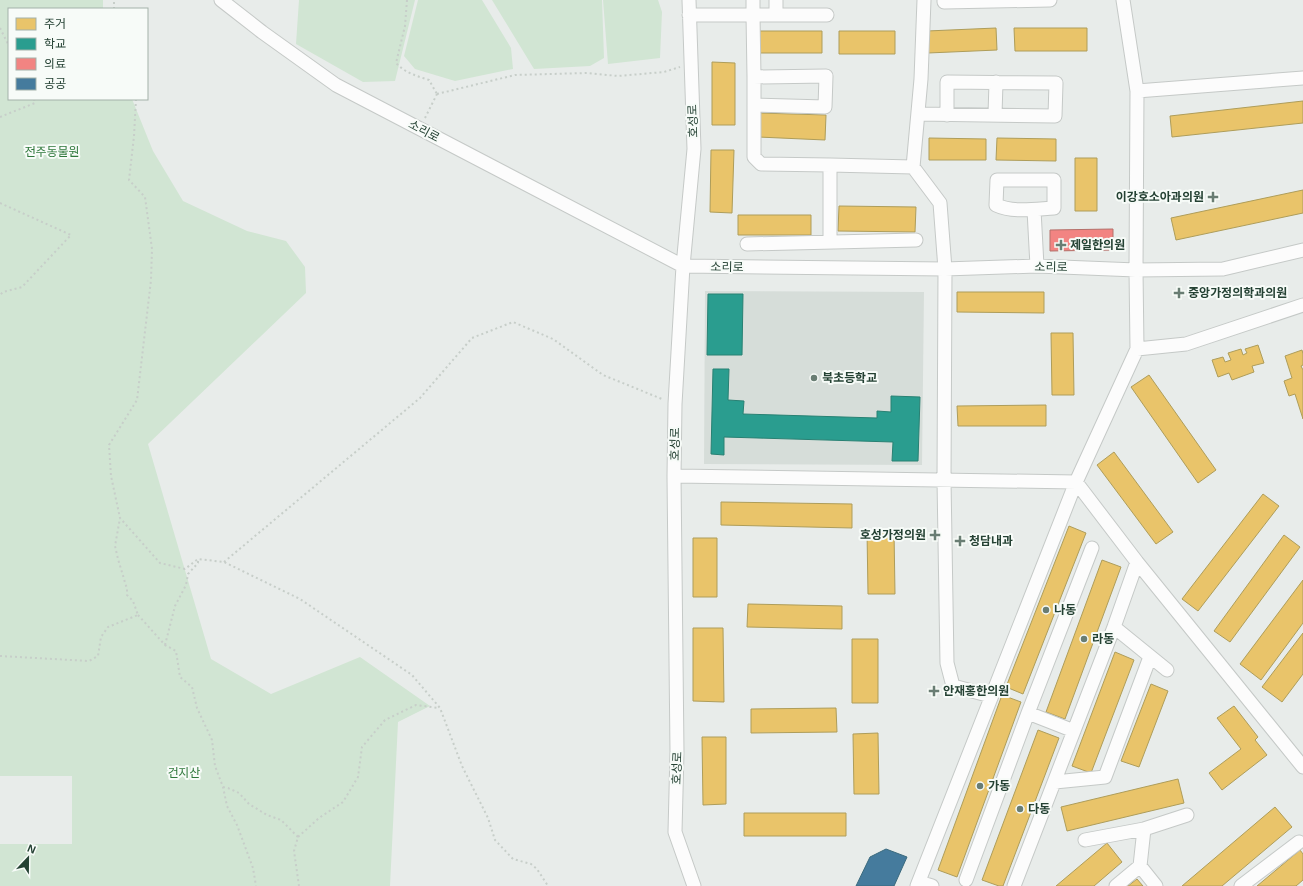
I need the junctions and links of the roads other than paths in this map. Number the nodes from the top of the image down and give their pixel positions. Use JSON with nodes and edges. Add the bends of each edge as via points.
{"nodes":[{"id":1,"x":221,"y":0,"type":"edge"},
{"id":2,"x":689,"y":0,"type":"edge"},
{"id":3,"x":753,"y":0,"type":"edge"},
{"id":4,"x":776,"y":0,"type":"edge"},
{"id":5,"x":924,"y":0,"type":"edge"},
{"id":6,"x":944,"y":0,"type":"edge"},
{"id":7,"x":1050,"y":0,"type":"edge"},
{"id":8,"x":1123,"y":0,"type":"edge"},
{"id":9,"x":689,"y":15,"type":"junction"},
{"id":10,"x":776,"y":15,"type":"junction"},
{"id":11,"x":827,"y":15,"type":"dead end"},
{"id":12,"x":753,"y":16,"type":"junction"},
{"id":13,"x":754,"y":76,"type":"junction"},
{"id":14,"x":1303,"y":78,"type":"edge"},
{"id":15,"x":996,"y":82,"type":"junction"},
{"id":16,"x":1137,"y":91,"type":"junction"},
{"id":17,"x":754,"y":105,"type":"junction"},
{"id":18,"x":918,"y":114,"type":"junction"},
{"id":19,"x":947,"y":115,"type":"junction"},
{"id":20,"x":994,"y":115,"type":"junction"},
{"id":21,"x":830,"y":165,"type":"junction"},
{"id":22,"x":913,"y":167,"type":"junction"},
{"id":23,"x":1034,"y":210,"type":"junction"},
{"id":24,"x":916,"y":240,"type":"dead end"},
{"id":25,"x":830,"y":242,"type":"junction"},
{"id":26,"x":747,"y":244,"type":"dead end"},
{"id":27,"x":1303,"y":250,"type":"edge"},
{"id":28,"x":683,"y":266,"type":"junction"},
{"id":29,"x":1037,"y":266,"type":"junction"},
{"id":30,"x":945,"y":269,"type":"junction"},
{"id":31,"x":1136,"y":270,"type":"junction"},
{"id":32,"x":1303,"y":305,"type":"edge"},
{"id":33,"x":1137,"y":349,"type":"junction"},
{"id":34,"x":674,"y":476,"type":"junction"},
{"id":35,"x":944,"y":480,"type":"junction"},
{"id":36,"x":1076,"y":482,"type":"junction"},
{"id":37,"x":1092,"y":548,"type":"dead end"},
{"id":38,"x":1137,"y":562,"type":"junction"},
{"id":39,"x":1114,"y":627,"type":"junction"},
{"id":40,"x":1150,"y":657,"type":"junction"},
{"id":41,"x":1167,"y":670,"type":"dead end"},
{"id":42,"x":991,"y":696,"type":"junction"},
{"id":43,"x":1028,"y":713,"type":"junction"},
{"id":44,"x":1074,"y":731,"type":"junction"},
{"id":45,"x":1303,"y":767,"type":"edge"},
{"id":46,"x":1055,"y":782,"type":"junction"},
{"id":47,"x":1187,"y":815,"type":"dead end"},
{"id":48,"x":1144,"y":829,"type":"junction"},
{"id":49,"x":1085,"y":840,"type":"dead end"},
{"id":50,"x":1299,"y":842,"type":"dead end"},
{"id":51,"x":1140,"y":866,"type":"junction"},
{"id":52,"x":966,"y":880,"type":"dead end"},
{"id":53,"x":918,"y":884,"type":"edge"},
{"id":54,"x":694,"y":886,"type":"edge"},
{"id":55,"x":932,"y":886,"type":"edge"},
{"id":56,"x":1014,"y":886,"type":"edge"},
{"id":57,"x":1116,"y":886,"type":"edge"},
{"id":58,"x":1156,"y":886,"type":"edge"},
{"id":59,"x":1242,"y":886,"type":"edge"}],
"edges":[{"from":1,"to":28,"type":"street","name":"소리로","via":[[336,85]]},
{"from":2,"to":9,"type":"street","name":"호성로"},
{"from":3,"to":12,"type":"street"},
{"from":4,"to":10,"type":"street"},
{"from":5,"to":18,"type":"street"},
{"from":6,"to":7,"type":"street"},
{"from":8,"to":16,"type":"street"},
{"from":9,"to":12,"type":"street"},
{"from":9,"to":28,"type":"street","name":"호성로","via":[[694,149]]},
{"from":10,"to":11,"type":"street"},
{"from":10,"to":12,"type":"street"},
{"from":12,"to":13,"type":"street"},
{"from":13,"to":17,"type":"street"},
{"from":13,"to":17,"type":"street","via":[[826,76],[825,107]]},
{"from":14,"to":16,"type":"street"},
{"from":15,"to":19,"type":"street","via":[[947,82]]},
{"from":15,"to":20,"type":"street"},
{"from":15,"to":20,"type":"street","via":[[1056,83],[1055,116]]},
{"from":16,"to":31,"type":"street"},
{"from":17,"to":21,"type":"street","via":[[754,157],[761,164]]},
{"from":18,"to":19,"type":"street"},
{"from":18,"to":22,"type":"street"},
{"from":19,"to":20,"type":"street"},
{"from":21,"to":22,"type":"street"},
{"from":21,"to":25,"type":"street"},
{"from":22,"to":30,"type":"street","via":[[940,203]]},
{"from":23,"to":23,"type":"street","via":[[1054,208],[1054,180],[997,180],[996,205],[1004,209]]},
{"from":23,"to":29,"type":"street"},
{"from":24,"to":25,"type":"street"},
{"from":25,"to":26,"type":"street"},
{"from":27,"to":31,"type":"street","name":"소리로","via":[[1223,269]]},
{"from":28,"to":30,"type":"street","name":"소리로"},
{"from":28,"to":34,"type":"street","name":"호성로","via":[[675,404]]},
{"from":29,"to":30,"type":"street","name":"소리로"},
{"from":29,"to":31,"type":"street","name":"소리로"},
{"from":30,"to":35,"type":"street"},
{"from":31,"to":33,"type":"street"},
{"from":32,"to":33,"type":"street","via":[[1186,344]]},
{"from":33,"to":36,"type":"street"},
{"from":34,"to":35,"type":"street"},
{"from":34,"to":54,"type":"street","name":"호성로","via":[[677,752],[674,832]]},
{"from":35,"to":36,"type":"street"},
{"from":35,"to":42,"type":"street","via":[[947,663],[953,686]]},
{"from":36,"to":38,"type":"street"},
{"from":36,"to":42,"type":"street"},
{"from":37,"to":43,"type":"street"},
{"from":38,"to":39,"type":"street"},
{"from":38,"to":45,"type":"street"},
{"from":39,"to":40,"type":"street"},
{"from":39,"to":44,"type":"street"},
{"from":40,"to":41,"type":"street"},
{"from":40,"to":46,"type":"street","via":[[1105,777]]},
{"from":42,"to":53,"type":"street"},
{"from":43,"to":44,"type":"street"},
{"from":43,"to":52,"type":"street"},
{"from":44,"to":46,"type":"street"},
{"from":46,"to":56,"type":"street"},
{"from":47,"to":48,"type":"street"},
{"from":48,"to":49,"type":"street"},
{"from":48,"to":51,"type":"street"},
{"from":50,"to":59,"type":"street"},
{"from":51,"to":57,"type":"street"},
{"from":51,"to":58,"type":"street"},
{"from":53,"to":55,"type":"street"}]}
